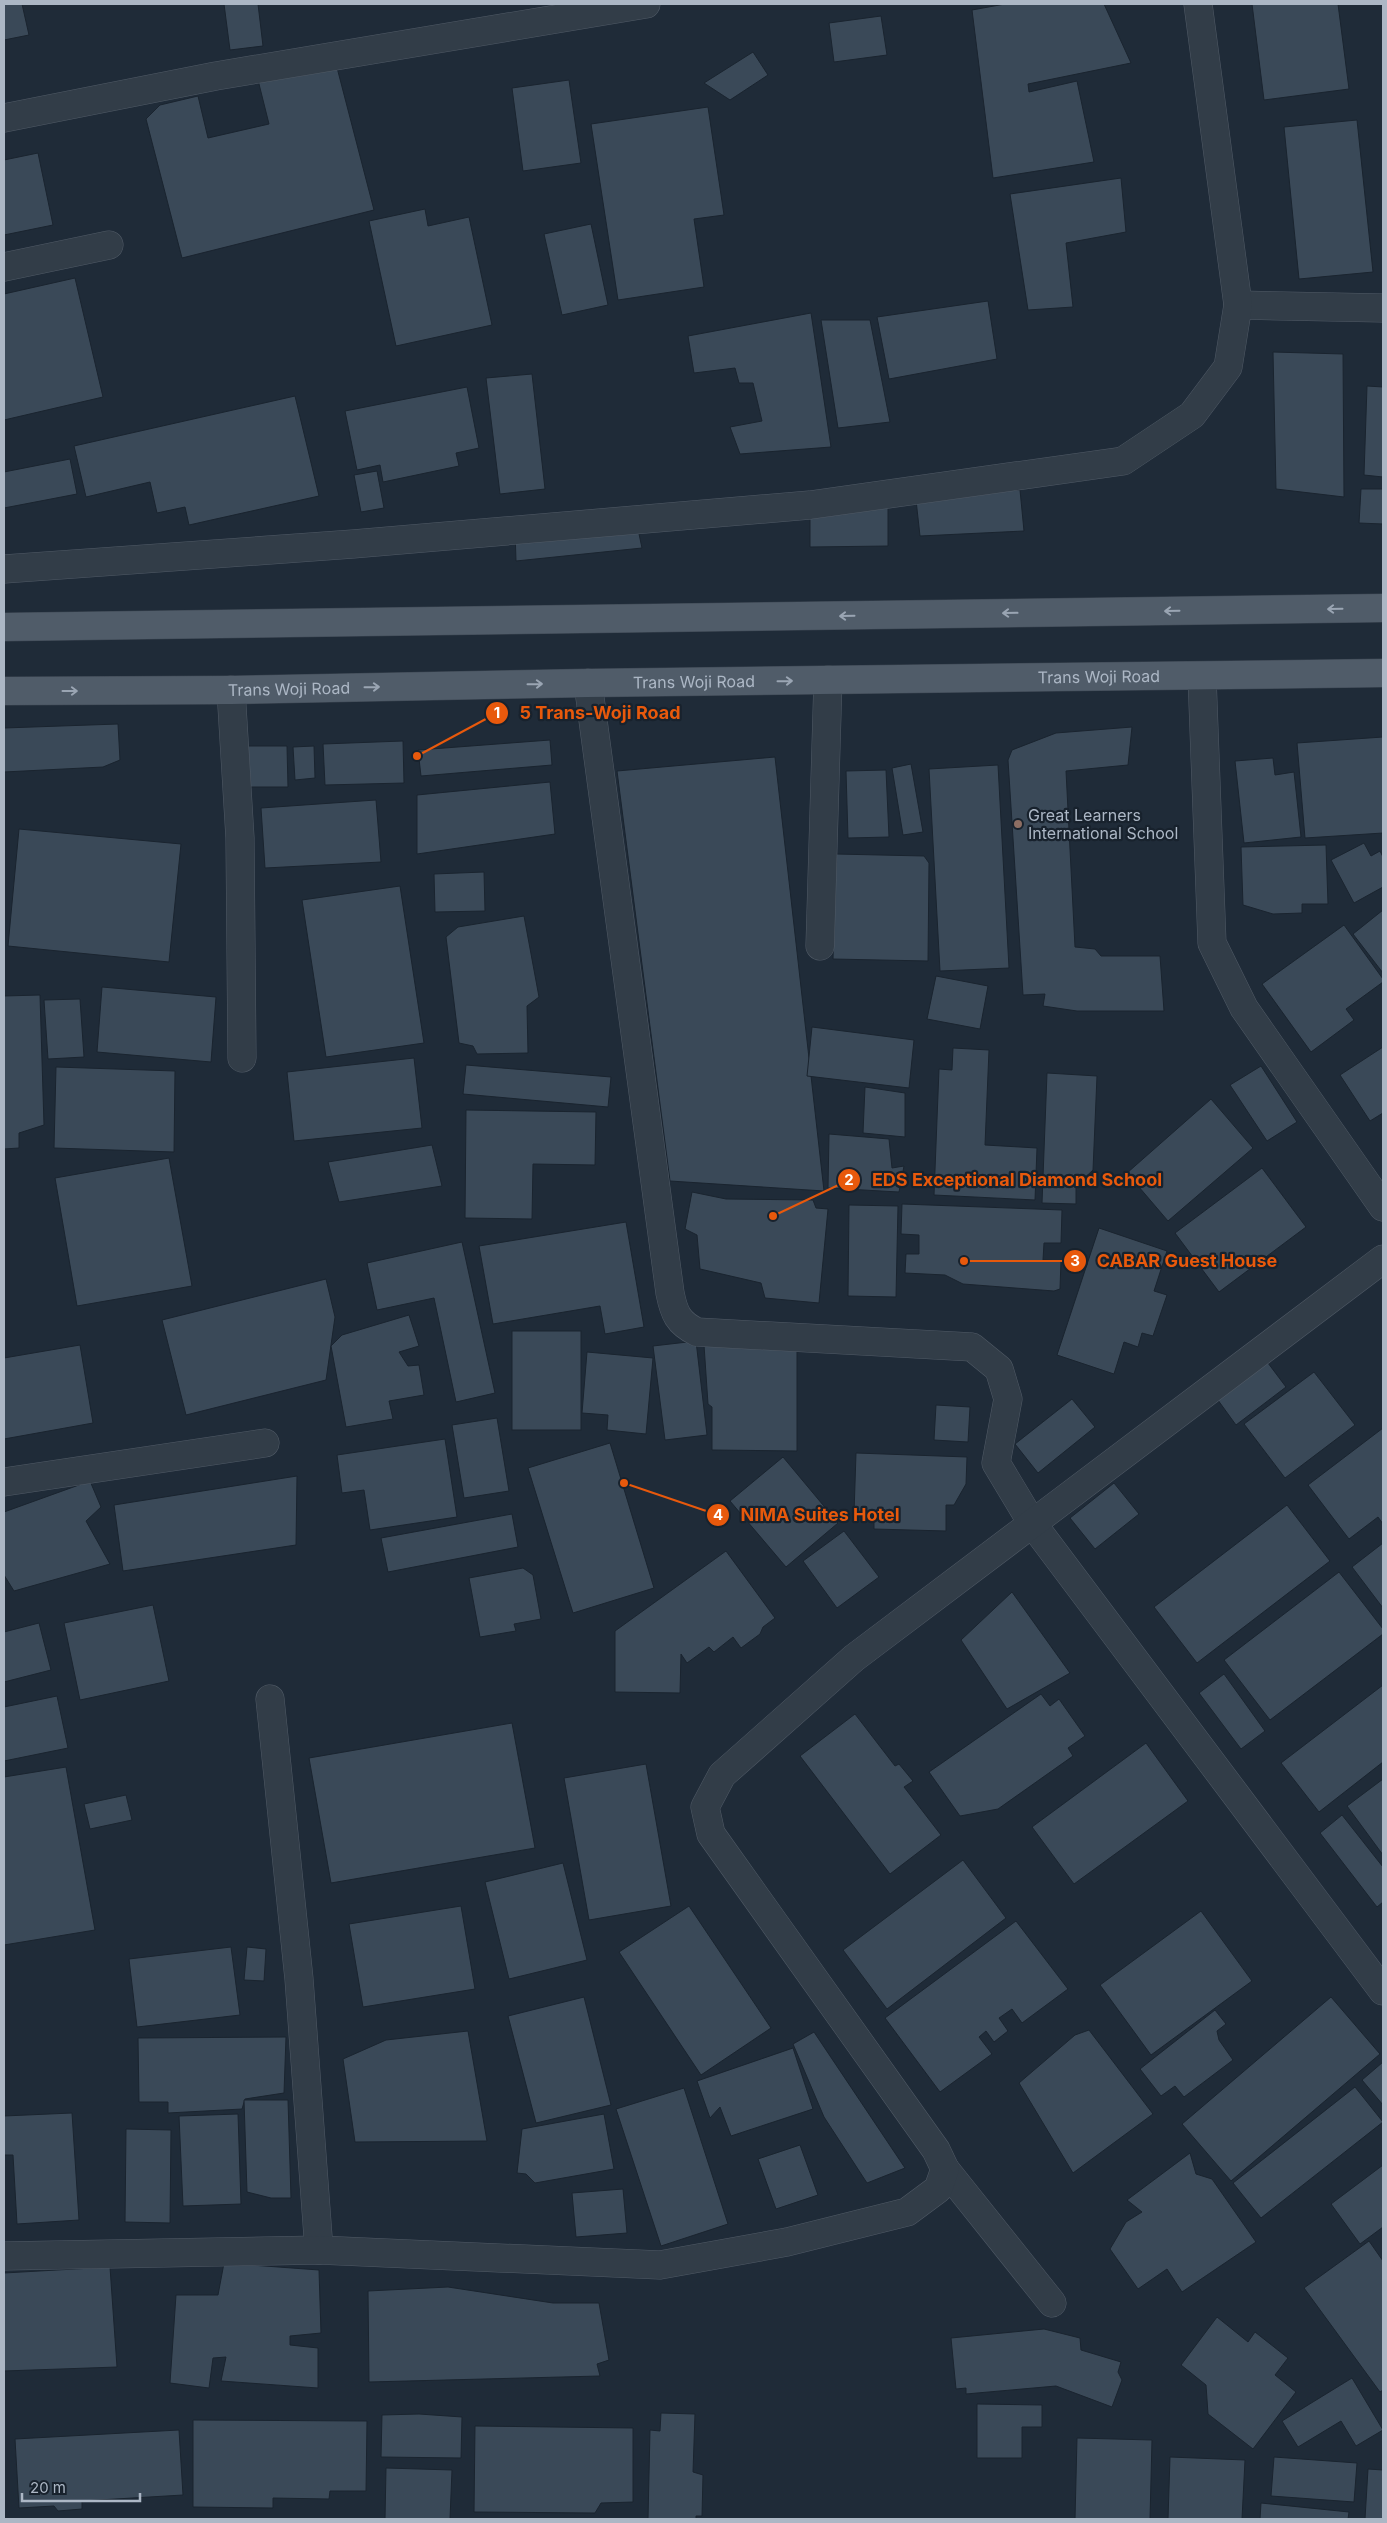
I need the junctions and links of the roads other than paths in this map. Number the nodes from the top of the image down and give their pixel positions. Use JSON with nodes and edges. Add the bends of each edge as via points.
{"nodes":[{"id":1,"x":646,"y":4,"type":"edge"},
{"id":2,"x":1198,"y":4,"type":"edge"},
{"id":3,"x":4,"y":118,"type":"edge"},
{"id":4,"x":109,"y":245,"type":"dead end"},
{"id":5,"x":4,"y":267,"type":"edge"},
{"id":6,"x":1238,"y":305,"type":"junction"},
{"id":7,"x":1383,"y":308,"type":"edge"},
{"id":8,"x":4,"y":569,"type":"edge"},
{"id":9,"x":1383,"y":608,"type":"edge"},
{"id":10,"x":5,"y":626,"type":"edge"},
{"id":11,"x":1383,"y":674,"type":"edge"},
{"id":12,"x":1202,"y":676,"type":"junction"},
{"id":13,"x":828,"y":680,"type":"junction"},
{"id":14,"x":588,"y":683,"type":"junction"},
{"id":15,"x":231,"y":690,"type":"junction"},
{"id":16,"x":15,"y":691,"type":"edge"},
{"id":17,"x":4,"y":705,"type":"edge"},
{"id":18,"x":820,"y":946,"type":"dead end"},
{"id":19,"x":242,"y":1058,"type":"dead end"},
{"id":20,"x":1383,"y":1207,"type":"edge"},
{"id":21,"x":1383,"y":1259,"type":"edge"},
{"id":22,"x":265,"y":1443,"type":"dead end"},
{"id":23,"x":4,"y":1482,"type":"edge"},
{"id":24,"x":1032,"y":1523,"type":"junction"},
{"id":25,"x":270,"y":1699,"type":"dead end"},
{"id":26,"x":1383,"y":1992,"type":"edge"},
{"id":27,"x":945,"y":2169,"type":"junction"},
{"id":28,"x":319,"y":2250,"type":"junction"},
{"id":29,"x":4,"y":2256,"type":"edge"},
{"id":30,"x":1052,"y":2303,"type":"dead end"}],
"edges":[{"from":1,"to":3,"type":"street","via":[[216,76]]},
{"from":2,"to":6,"type":"street"},
{"from":4,"to":5,"type":"street"},
{"from":6,"to":7,"type":"street"},
{"from":6,"to":8,"type":"street","via":[[1228,367],[1192,415],[1123,461],[810,505],[353,544]]},
{"from":9,"to":10,"type":"main road","one_way":true},
{"from":11,"to":12,"type":"main road","name":"Trans Woji Road"},
{"from":12,"to":13,"type":"main road","name":"Trans Woji Road"},
{"from":12,"to":20,"type":"street","via":[[1212,943],[1244,1008]]},
{"from":14,"to":13,"type":"main road","name":"Trans Woji Road","one_way":true},
{"from":13,"to":18,"type":"street"},
{"from":15,"to":14,"type":"main road","name":"Trans Woji Road","one_way":true},
{"from":14,"to":24,"type":"street","via":[[675,1315],[685,1327],[697,1332],[972,1347],[999,1369],[1008,1399],[996,1463]]},
{"from":16,"to":15,"type":"main road","name":"Trans Woji Road","one_way":true},
{"from":15,"to":19,"type":"street","via":[[240,838]]},
{"from":16,"to":17,"type":"main road"},
{"from":21,"to":24,"type":"street"},
{"from":22,"to":23,"type":"street"},
{"from":24,"to":26,"type":"street"},
{"from":24,"to":27,"type":"street","via":[[854,1658],[722,1775],[705,1807],[711,1834],[936,2150]]},
{"from":25,"to":28,"type":"street","via":[[299,1979]]},
{"from":27,"to":28,"type":"street","via":[[938,2189],[907,2212],[786,2242],[660,2265]]},
{"from":27,"to":30,"type":"street"},
{"from":28,"to":29,"type":"street"}]}
